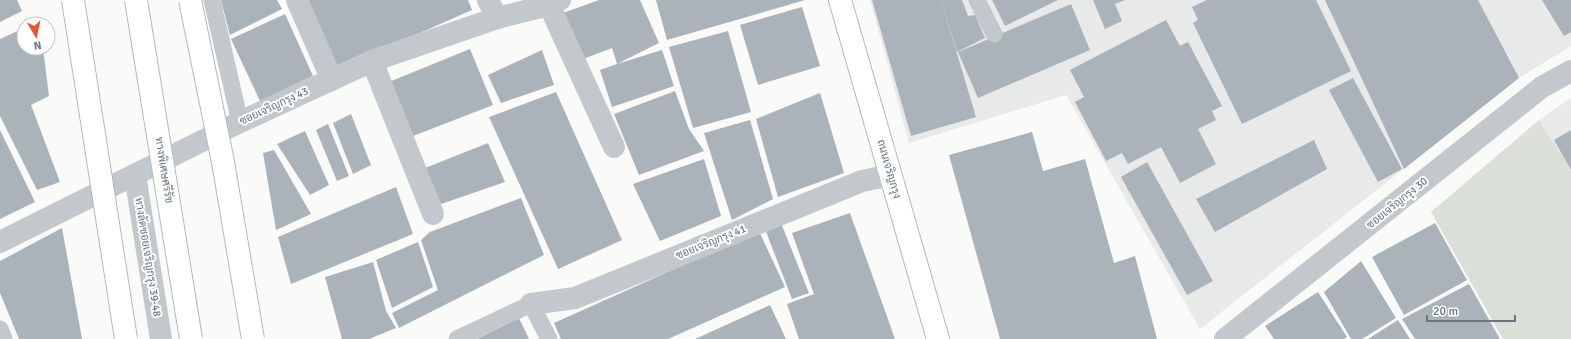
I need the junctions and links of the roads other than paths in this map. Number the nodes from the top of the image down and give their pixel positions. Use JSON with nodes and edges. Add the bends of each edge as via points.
{"nodes":[{"id":1,"x":74,"y":0,"type":"edge"},
{"id":2,"x":136,"y":0,"type":"edge"},
{"id":3,"x":190,"y":0,"type":"edge"},
{"id":4,"x":212,"y":0,"type":"edge"},
{"id":5,"x":297,"y":0,"type":"edge"},
{"id":6,"x":840,"y":0,"type":"edge"},
{"id":7,"x":977,"y":0,"type":"edge"},
{"id":8,"x":554,"y":2,"type":"edge"},
{"id":9,"x":492,"y":9,"type":"edge"},
{"id":10,"x":994,"y":34,"type":"dead end"},
{"id":11,"x":372,"y":61,"type":"junction"},
{"id":12,"x":1571,"y":72,"type":"edge"},
{"id":13,"x":332,"y":80,"type":"junction"},
{"id":14,"x":240,"y":122,"type":"junction"},
{"id":15,"x":614,"y":147,"type":"dead end"},
{"id":16,"x":135,"y":175,"type":"junction"},
{"id":17,"x":891,"y":175,"type":"junction"},
{"id":18,"x":434,"y":214,"type":"dead end"},
{"id":19,"x":0,"y":242,"type":"edge"},
{"id":20,"x":531,"y":304,"type":"junction"},
{"id":21,"x":0,"y":329,"type":"edge"},
{"id":22,"x":4,"y":339,"type":"edge"},
{"id":23,"x":126,"y":339,"type":"edge"},
{"id":24,"x":161,"y":339,"type":"edge"},
{"id":25,"x":191,"y":339,"type":"edge"},
{"id":26,"x":253,"y":339,"type":"edge"},
{"id":27,"x":457,"y":339,"type":"edge"},
{"id":28,"x":549,"y":339,"type":"edge"},
{"id":29,"x":938,"y":339,"type":"edge"},
{"id":30,"x":1225,"y":339,"type":"edge"}],
"edges":[{"from":1,"to":23,"type":"main road","bridge":true},
{"from":2,"to":25,"type":"main road","name":"ทางพิเศษศรีรัช","bridge":true},
{"from":3,"to":26,"type":"main road","bridge":true,"via":[[223,162]]},
{"from":4,"to":14,"type":"lane"},
{"from":5,"to":13,"type":"street"},
{"from":6,"to":17,"type":"main road","name":"ถนนเจริญกรุง"},
{"from":7,"to":10,"type":"lane"},
{"from":8,"to":9,"type":"street","name":"ซอยเจริญกรุง 43"},
{"from":8,"to":15,"type":"street"},
{"from":9,"to":11,"type":"street","name":"ซอยเจริญกรุง 43"},
{"from":11,"to":13,"type":"street","name":"ซอยเจริญกรุง 43"},
{"from":11,"to":18,"type":"street"},
{"from":12,"to":30,"type":"street","name":"ซอยเจริญกรุง 30","via":[[1542,87]]},
{"from":13,"to":14,"type":"street","name":"ซอยเจริญกรุง 43"},
{"from":14,"to":16,"type":"street","name":"ซอยเจริญกรุง 43"},
{"from":16,"to":19,"type":"street","name":"ซอยเจริญกรุง 43"},
{"from":16,"to":24,"type":"street","name":"ทางลัดซอยเจริญกรุง 39-48"},
{"from":17,"to":20,"type":"street","name":"ซอยเจริญกรุง 41","via":[[862,181],[575,298]]},
{"from":17,"to":29,"type":"main road","name":"ถนนเจริญกรุง"},
{"from":20,"to":27,"type":"lane","name":"ซอยเจริญกรุง 41"},
{"from":20,"to":28,"type":"lane"},
{"from":21,"to":22,"type":"lane"}]}
